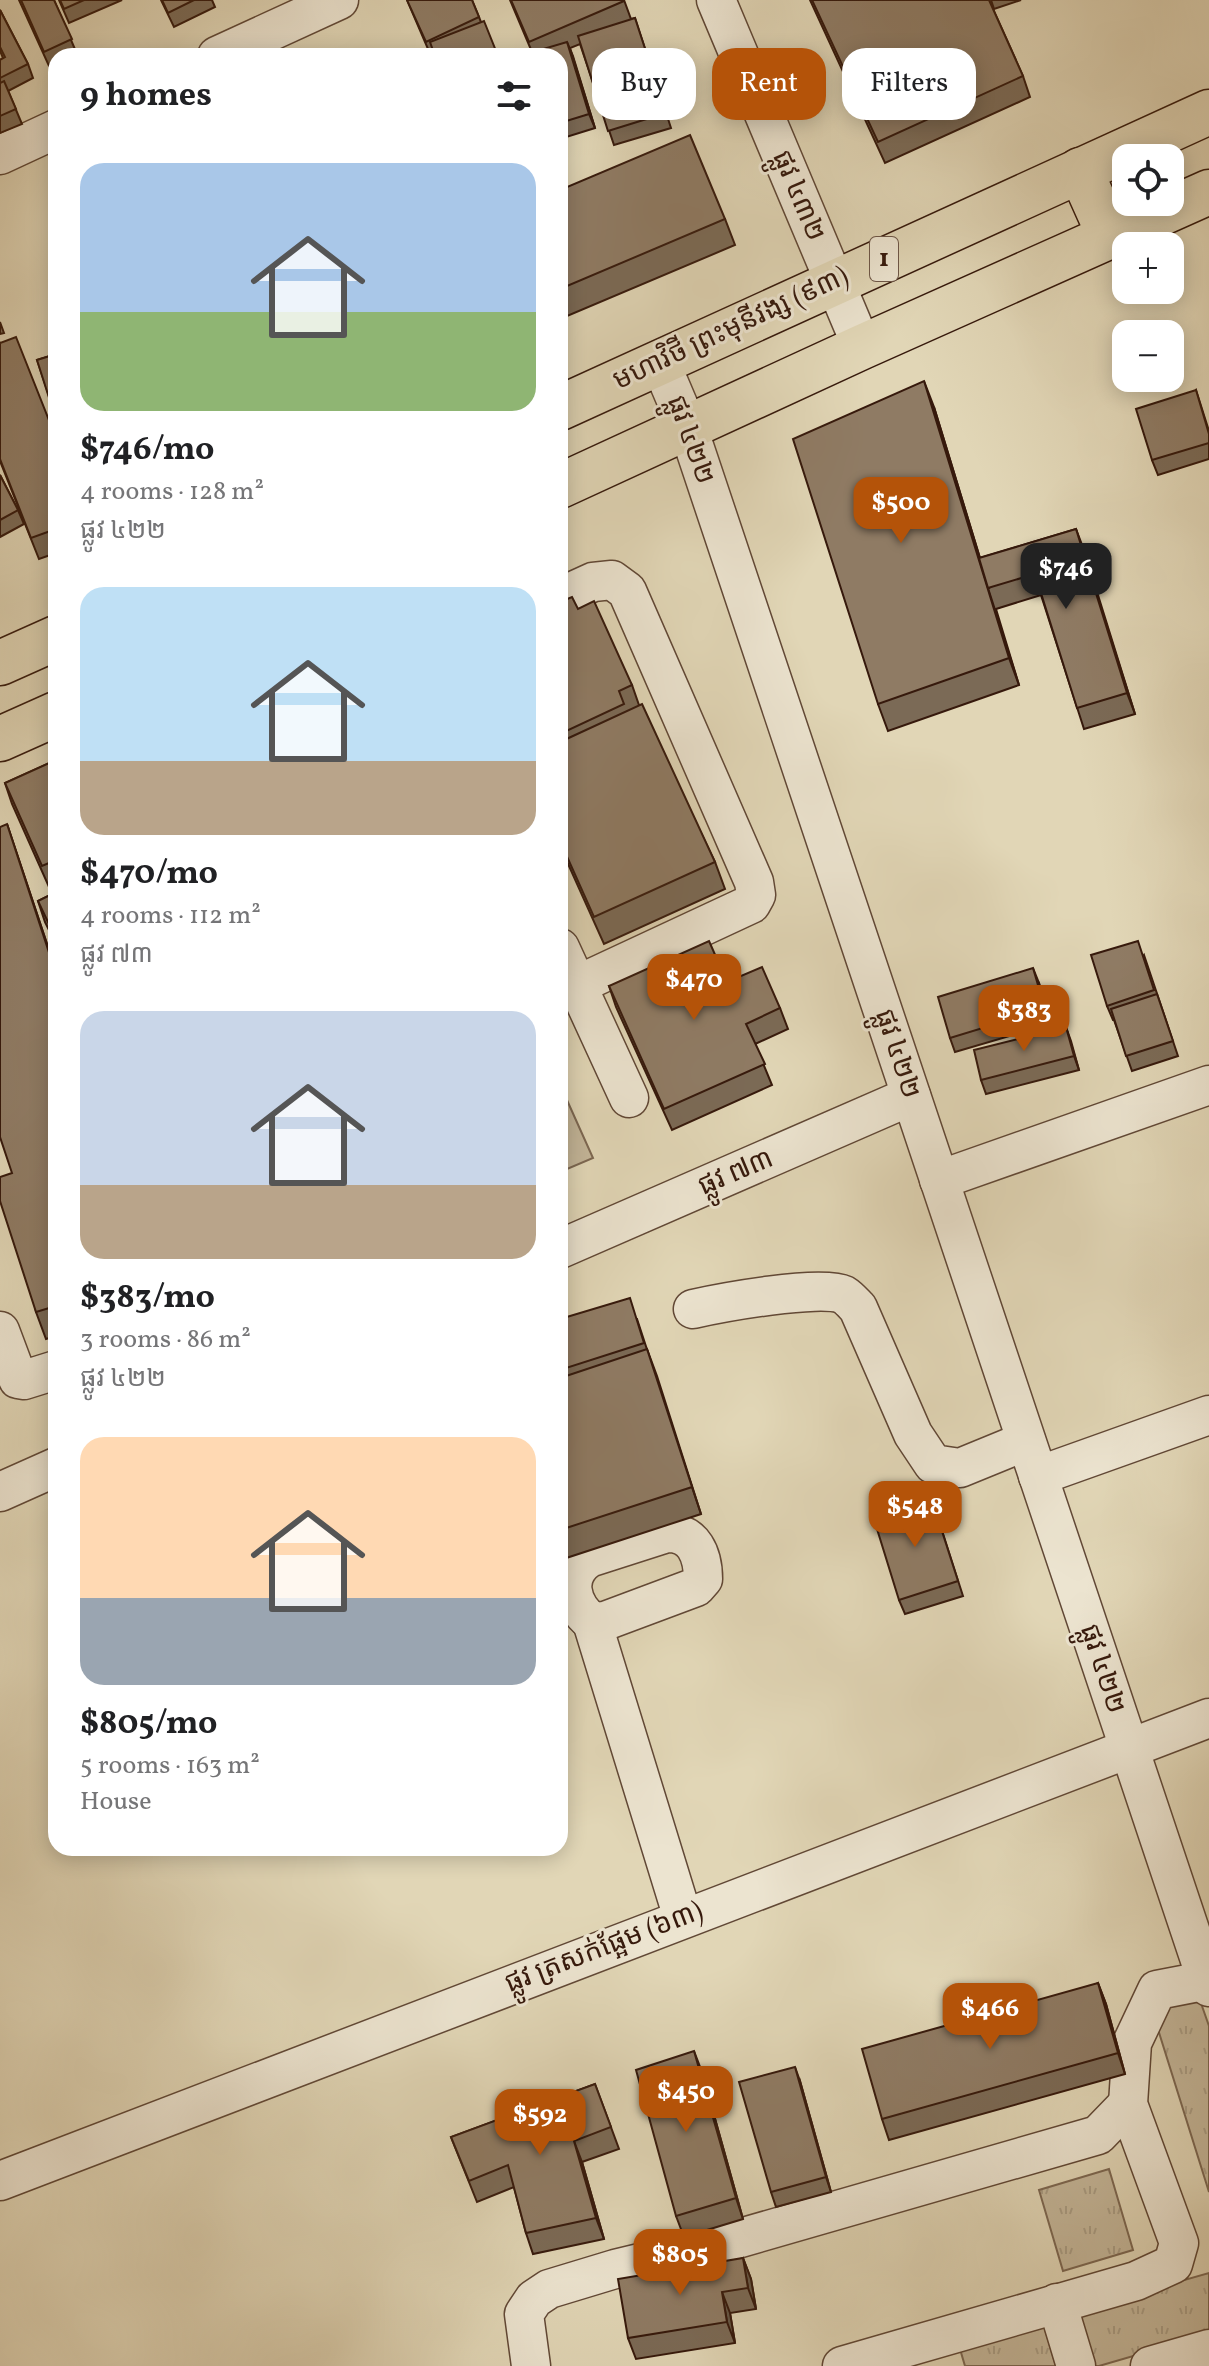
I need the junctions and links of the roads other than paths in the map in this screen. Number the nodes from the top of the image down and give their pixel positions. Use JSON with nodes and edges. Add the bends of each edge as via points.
{"nodes":[{"id":1,"x":339,"y":0,"type":"edge"},
{"id":2,"x":716,"y":0,"type":"edge"},
{"id":3,"x":234,"y":48,"type":"edge"},
{"id":4,"x":1209,"y":112,"type":"edge"},
{"id":5,"x":48,"y":133,"type":"edge"},
{"id":6,"x":0,"y":155,"type":"edge"},
{"id":7,"x":1080,"y":170,"type":"junction"},
{"id":8,"x":1209,"y":192,"type":"edge"},
{"id":9,"x":1110,"y":237,"type":"junction"},
{"id":10,"x":834,"y":281,"type":"junction"},
{"id":11,"x":862,"y":347,"type":"junction"},
{"id":12,"x":660,"y":362,"type":"junction"},
{"id":13,"x":568,"y":404,"type":"edge"},
{"id":14,"x":688,"y":428,"type":"junction"},
{"id":15,"x":568,"y":482,"type":"edge"},
{"id":16,"x":568,"y":593,"type":"edge"},
{"id":17,"x":48,"y":642,"type":"edge"},
{"id":18,"x":0,"y":663,"type":"edge"},
{"id":19,"x":48,"y":718,"type":"edge"},
{"id":20,"x":0,"y":739,"type":"edge"},
{"id":21,"x":568,"y":965,"type":"edge"},
{"id":22,"x":577,"y":985,"type":"junction"},
{"id":23,"x":1209,"y":1085,"type":"edge"},
{"id":24,"x":911,"y":1096,"type":"junction"},
{"id":25,"x":629,"y":1098,"type":"dead end"},
{"id":26,"x":939,"y":1180,"type":"junction"},
{"id":27,"x":568,"y":1246,"type":"edge"},
{"id":28,"x":693,"y":1309,"type":"dead end"},
{"id":29,"x":0,"y":1331,"type":"edge"},
{"id":30,"x":48,"y":1372,"type":"edge"},
{"id":31,"x":1209,"y":1415,"type":"edge"},
{"id":32,"x":1032,"y":1459,"type":"junction"},
{"id":33,"x":48,"y":1471,"type":"edge"},
{"id":34,"x":0,"y":1492,"type":"edge"},
{"id":35,"x":592,"y":1622,"type":"dead end"},
{"id":36,"x":1209,"y":1718,"type":"edge"},
{"id":37,"x":1129,"y":1748,"type":"junction"},
{"id":38,"x":683,"y":1918,"type":"junction"},
{"id":39,"x":1208,"y":1983,"type":"edge"},
{"id":40,"x":1128,"y":2104,"type":"junction"},
{"id":41,"x":0,"y":2181,"type":"edge"},
{"id":42,"x":1057,"y":2303,"type":"junction"},
{"id":43,"x":1209,"y":2349,"type":"edge"},
{"id":44,"x":951,"y":2351,"type":"edge"},
{"id":45,"x":531,"y":2366,"type":"edge"},
{"id":46,"x":842,"y":2366,"type":"edge"},
{"id":47,"x":1076,"y":2366,"type":"edge"},
{"id":48,"x":1150,"y":2366,"type":"edge"}],
"edges":[{"from":1,"to":3,"type":"street"},
{"from":2,"to":10,"type":"street","name":"ផ្លូវ ៤៣២"},
{"from":4,"to":7,"type":"highway","name":"មហាវិថី ព្រះមុនីវង្ស (៩៣)","number":"1"},
{"from":5,"to":6,"type":"street"},
{"from":7,"to":9,"type":"highway"},
{"from":7,"to":10,"type":"highway","name":"មហាវិថី ព្រះមុនីវង្ស (៩៣)","number":"1"},
{"from":8,"to":9,"type":"highway"},
{"from":9,"to":11,"type":"highway"},
{"from":10,"to":11,"type":"street","name":"ផ្លូវ ៤៣២"},
{"from":10,"to":12,"type":"highway","name":"មហាវិថី ព្រះមុនីវង្ស (៩៣)","number":"1"},
{"from":11,"to":14,"type":"highway"},
{"from":12,"to":13,"type":"highway","name":"មហាវិថី ព្រះមុនីវង្ស (៩៣)","number":"1"},
{"from":12,"to":14,"type":"street","name":"ផ្លូវ ៤២២"},
{"from":14,"to":15,"type":"highway"},
{"from":14,"to":24,"type":"street","name":"ផ្លូវ ៤២២"},
{"from":16,"to":22,"type":"street","via":[[612,580],[627,591],[756,895],[751,904]]},
{"from":17,"to":18,"type":"highway"},
{"from":19,"to":20,"type":"highway"},
{"from":21,"to":22,"type":"street"},
{"from":22,"to":25,"type":"street"},
{"from":23,"to":26,"type":"street"},
{"from":24,"to":26,"type":"street","name":"ផ្លូវ ៤២២"},
{"from":24,"to":27,"type":"street","name":"ផ្លូវ ៧៣"},
{"from":26,"to":32,"type":"street","name":"ផ្លូវ ៤២២"},
{"from":28,"to":32,"type":"street","via":[[753,1297],[846,1296],[858,1308],[913,1434],[933,1464],[960,1468]]},
{"from":29,"to":30,"type":"street","via":[[18,1379]]},
{"from":31,"to":32,"type":"street"},
{"from":32,"to":37,"type":"street","name":"ផ្លូវ ៤២២"},
{"from":33,"to":34,"type":"street"},
{"from":35,"to":38,"type":"street"},
{"from":36,"to":37,"type":"street","name":"ផ្លូវ ត្រសក់ផ្អែម (៦៣)"},
{"from":37,"to":38,"type":"street","name":"ផ្លូវ ត្រសក់ផ្អែម (៦៣)"},
{"from":37,"to":39,"type":"street","name":"ផ្លូវ ៤២២"},
{"from":38,"to":41,"type":"street","name":"ផ្លូវ ត្រសក់ផ្អែម (៦៣)"},
{"from":39,"to":40,"type":"street","via":[[1157,1990],[1132,2043]]},
{"from":40,"to":42,"type":"street","via":[[1179,2243],[1173,2264],[1136,2281]]},
{"from":40,"to":45,"type":"street","via":[[1098,2135],[549,2289],[524,2314]]},
{"from":42,"to":44,"type":"street"},
{"from":42,"to":47,"type":"street"},
{"from":43,"to":48,"type":"street"},
{"from":44,"to":46,"type":"street"}]}
